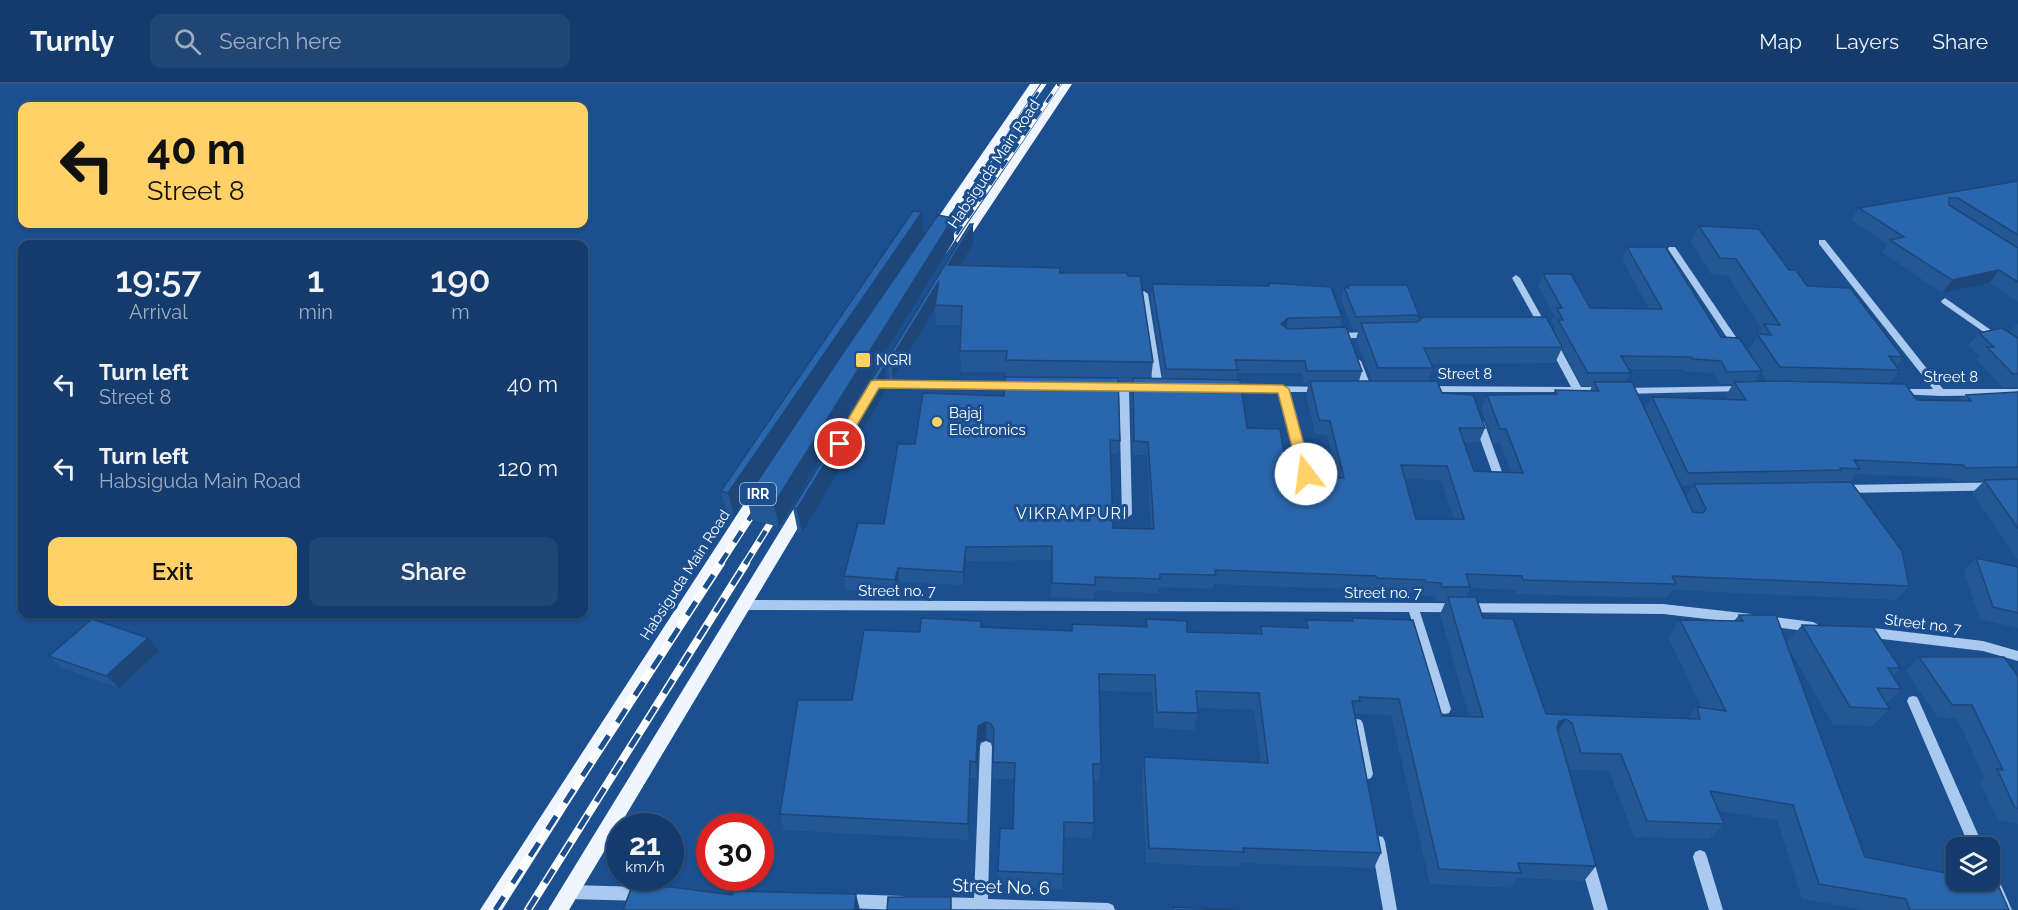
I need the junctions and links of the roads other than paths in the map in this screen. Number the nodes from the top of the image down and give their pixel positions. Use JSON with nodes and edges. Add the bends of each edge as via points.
{"nodes":[{"id":1,"x":1035,"y":84,"type":"edge"},
{"id":2,"x":1067,"y":84,"type":"edge"},
{"id":3,"x":1822,"y":242,"type":"dead end"},
{"id":4,"x":924,"y":246,"type":"edge"},
{"id":5,"x":1672,"y":249,"type":"dead end"},
{"id":6,"x":952,"y":258,"type":"edge"},
{"id":7,"x":1516,"y":278,"type":"dead end"},
{"id":8,"x":1144,"y":294,"type":"edge"},
{"id":9,"x":1945,"y":301,"type":"dead end"},
{"id":10,"x":1342,"y":326,"type":"edge"},
{"id":11,"x":1379,"y":334,"type":"edge"},
{"id":12,"x":1325,"y":336,"type":"edge"},
{"id":13,"x":1346,"y":336,"type":"junction"},
{"id":14,"x":2018,"y":353,"type":"edge"},
{"id":15,"x":1747,"y":361,"type":"edge"},
{"id":16,"x":887,"y":364,"type":"edge"},
{"id":17,"x":1029,"y":385,"type":"edge"},
{"id":18,"x":1088,"y":386,"type":"edge"},
{"id":19,"x":1124,"y":386,"type":"junction"},
{"id":20,"x":1158,"y":387,"type":"junction"},
{"id":21,"x":1169,"y":387,"type":"edge"},
{"id":22,"x":1214,"y":388,"type":"edge"},
{"id":23,"x":873,"y":389,"type":"joint"},
{"id":24,"x":1283,"y":389,"type":"junction"},
{"id":25,"x":1331,"y":389,"type":"edge"},
{"id":26,"x":1355,"y":389,"type":"edge"},
{"id":27,"x":1367,"y":389,"type":"junction"},
{"id":28,"x":1378,"y":389,"type":"edge"},
{"id":29,"x":1422,"y":389,"type":"edge"},
{"id":30,"x":1577,"y":389,"type":"junction"},
{"id":31,"x":1754,"y":389,"type":"edge"},
{"id":32,"x":1886,"y":392,"type":"edge"},
{"id":33,"x":2018,"y":392,"type":"edge"},
{"id":34,"x":1941,"y":393,"type":"junction"},
{"id":35,"x":1470,"y":399,"type":"junction"},
{"id":36,"x":1497,"y":472,"type":"edge"},
{"id":37,"x":1306,"y":474,"type":"edge"},
{"id":38,"x":767,"y":481,"type":"edge"},
{"id":39,"x":816,"y":484,"type":"edge"},
{"id":40,"x":2018,"y":486,"type":"edge"},
{"id":41,"x":1829,"y":489,"type":"edge"},
{"id":42,"x":1127,"y":514,"type":"dead end"},
{"id":43,"x":744,"y":605,"type":"junction"},
{"id":44,"x":1413,"y":608,"type":"junction"},
{"id":45,"x":1829,"y":628,"type":"edge"},
{"id":46,"x":1853,"y":631,"type":"edge"},
{"id":47,"x":2018,"y":657,"type":"edge"},
{"id":48,"x":1913,"y":701,"type":"dead end"},
{"id":49,"x":1445,"y":709,"type":"dead end"},
{"id":50,"x":1357,"y":724,"type":"edge"},
{"id":51,"x":986,"y":747,"type":"dead end"},
{"id":52,"x":1367,"y":782,"type":"edge"},
{"id":53,"x":1376,"y":829,"type":"edge"},
{"id":54,"x":1972,"y":837,"type":"edge"},
{"id":55,"x":1582,"y":844,"type":"edge"},
{"id":56,"x":1700,"y":857,"type":"dead end"},
{"id":57,"x":1997,"y":891,"type":"edge"},
{"id":58,"x":569,"y":892,"type":"junction"},
{"id":59,"x":663,"y":895,"type":"edge"},
{"id":60,"x":828,"y":900,"type":"edge"},
{"id":61,"x":981,"y":908,"type":"edge"},
{"id":62,"x":490,"y":910,"type":"edge"},
{"id":63,"x":558,"y":910,"type":"edge"},
{"id":64,"x":1108,"y":910,"type":"edge"},
{"id":65,"x":1390,"y":910,"type":"edge"},
{"id":66,"x":1601,"y":910,"type":"edge"},
{"id":67,"x":1716,"y":910,"type":"edge"},
{"id":68,"x":2005,"y":910,"type":"edge"}],
"edges":[{"from":1,"to":4,"type":"main road","name":"Habsiguda Main Road"},
{"from":2,"to":6,"type":"main road","name":"Habsiguda Main Road"},
{"from":3,"to":34,"type":"street"},
{"from":5,"to":15,"type":"street"},
{"from":7,"to":30,"type":"street"},
{"from":8,"to":20,"type":"street"},
{"from":9,"to":14,"type":"street"},
{"from":10,"to":13,"type":"street"},
{"from":11,"to":13,"type":"street"},
{"from":12,"to":13,"type":"street"},
{"from":13,"to":27,"type":"street"},
{"from":16,"to":23,"type":"main road"},
{"from":17,"to":23,"type":"street"},
{"from":18,"to":19,"type":"street"},
{"from":19,"to":20,"type":"street"},
{"from":19,"to":42,"type":"street"},
{"from":20,"to":21,"type":"street"},
{"from":22,"to":24,"type":"street"},
{"from":24,"to":25,"type":"street"},
{"from":24,"to":37,"type":"street"},
{"from":26,"to":27,"type":"street"},
{"from":27,"to":28,"type":"street"},
{"from":29,"to":35,"type":"street","name":"Street 8"},
{"from":30,"to":31,"type":"street","name":"Street 8","via":[[1631,396]]},
{"from":30,"to":35,"type":"street","name":"Street 8"},
{"from":32,"to":34,"type":"street","name":"Street 8"},
{"from":33,"to":34,"type":"street","name":"Street 8"},
{"from":35,"to":36,"type":"street"},
{"from":38,"to":62,"type":"main road","name":"Habsiguda Main Road","number":"IRR"},
{"from":39,"to":43,"type":"main road"},
{"from":40,"to":41,"type":"street"},
{"from":43,"to":44,"type":"street","name":"Street no. 7"},
{"from":43,"to":58,"type":"main road"},
{"from":44,"to":45,"type":"street","name":"Street no. 7","via":[[1663,609]]},
{"from":44,"to":49,"type":"street"},
{"from":46,"to":47,"type":"street","name":"Street no. 7","via":[[1983,646]]},
{"from":48,"to":54,"type":"street"},
{"from":50,"to":52,"type":"street"},
{"from":51,"to":61,"type":"street"},
{"from":53,"to":65,"type":"street"},
{"from":55,"to":66,"type":"street"},
{"from":56,"to":67,"type":"street"},
{"from":57,"to":68,"type":"street"},
{"from":58,"to":59,"type":"street"},
{"from":58,"to":63,"type":"main road"},
{"from":60,"to":61,"type":"street","name":"Street No. 6"},
{"from":61,"to":64,"type":"street","name":"Street No. 6"}]}
